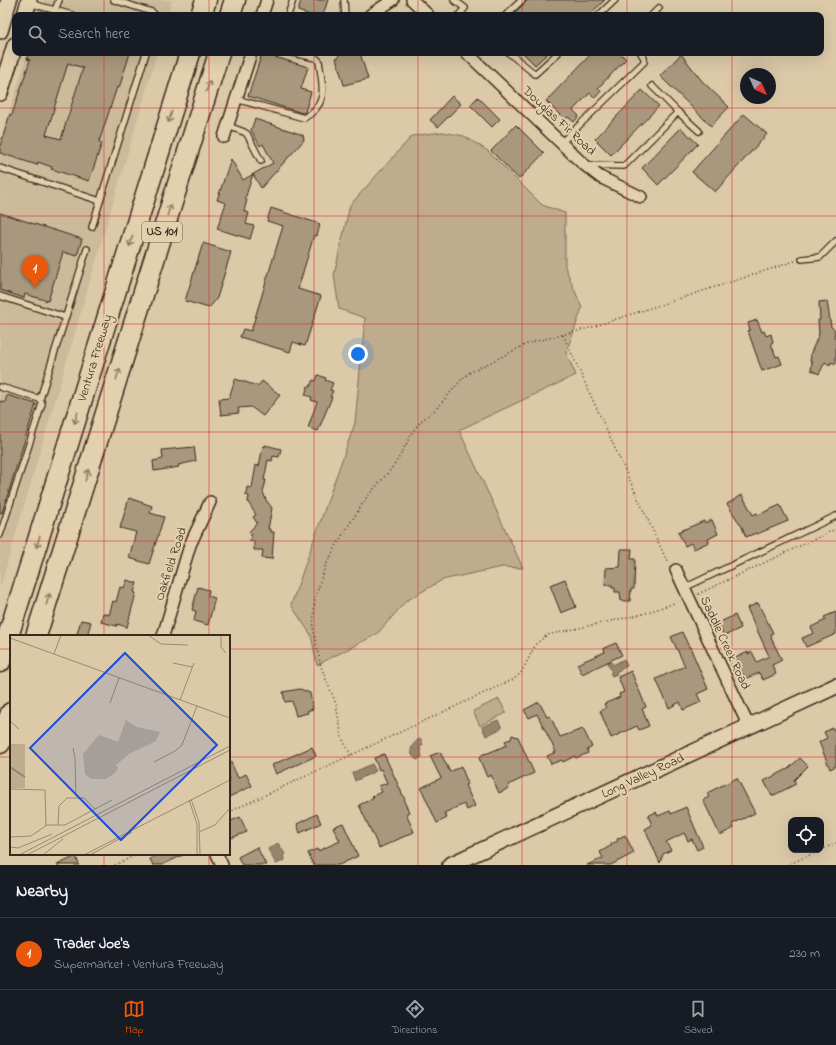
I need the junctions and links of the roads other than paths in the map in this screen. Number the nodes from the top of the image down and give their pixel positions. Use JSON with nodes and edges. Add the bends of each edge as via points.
{"nodes":[{"id":1,"x":9,"y":0,"type":"edge"},
{"id":2,"x":59,"y":0,"type":"edge"},
{"id":3,"x":114,"y":0,"type":"edge"},
{"id":4,"x":206,"y":0,"type":"edge"},
{"id":5,"x":235,"y":0,"type":"edge"},
{"id":6,"x":267,"y":0,"type":"edge"},
{"id":7,"x":293,"y":0,"type":"edge"},
{"id":8,"x":344,"y":0,"type":"edge"},
{"id":9,"x":393,"y":0,"type":"edge"},
{"id":10,"x":412,"y":0,"type":"edge"},
{"id":11,"x":454,"y":0,"type":"edge"},
{"id":12,"x":522,"y":0,"type":"edge"},
{"id":13,"x":615,"y":0,"type":"edge"},
{"id":14,"x":27,"y":6,"type":"edge"},
{"id":15,"x":659,"y":8,"type":"dead end"},
{"id":16,"x":56,"y":10,"type":"junction"},
{"id":17,"x":62,"y":12,"type":"edge"},
{"id":18,"x":152,"y":12,"type":"edge"},
{"id":19,"x":203,"y":12,"type":"edge"},
{"id":20,"x":231,"y":12,"type":"edge"},
{"id":21,"x":263,"y":12,"type":"edge"},
{"id":22,"x":289,"y":12,"type":"edge"},
{"id":23,"x":345,"y":12,"type":"edge"},
{"id":24,"x":375,"y":12,"type":"edge"},
{"id":25,"x":425,"y":12,"type":"edge"},
{"id":26,"x":462,"y":12,"type":"edge"},
{"id":27,"x":509,"y":12,"type":"edge"},
{"id":28,"x":603,"y":12,"type":"edge"},
{"id":29,"x":655,"y":12,"type":"edge"},
{"id":30,"x":0,"y":31,"type":"edge"},
{"id":31,"x":12,"y":55,"type":"edge"},
{"id":32,"x":145,"y":56,"type":"edge"},
{"id":33,"x":189,"y":56,"type":"edge"},
{"id":34,"x":218,"y":56,"type":"edge"},
{"id":35,"x":249,"y":56,"type":"edge"},
{"id":36,"x":307,"y":56,"type":"edge"},
{"id":37,"x":471,"y":56,"type":"edge"},
{"id":38,"x":514,"y":56,"type":"edge"},
{"id":39,"x":555,"y":56,"type":"edge"},
{"id":40,"x":643,"y":56,"type":"edge"},
{"id":41,"x":652,"y":86,"type":"dead end"},
{"id":42,"x":0,"y":93,"type":"edge"},
{"id":43,"x":236,"y":99,"type":"junction"},
{"id":44,"x":678,"y":112,"type":"junction"},
{"id":45,"x":228,"y":126,"type":"junction"},
{"id":46,"x":699,"y":131,"type":"dead end"},
{"id":47,"x":224,"y":137,"type":"dead end"},
{"id":48,"x":561,"y":143,"type":"junction"},
{"id":49,"x":261,"y":161,"type":"dead end"},
{"id":50,"x":584,"y":165,"type":"junction"},
{"id":51,"x":0,"y":168,"type":"edge"},
{"id":52,"x":641,"y":197,"type":"dead end"},
{"id":53,"x":100,"y":201,"type":"junction"},
{"id":54,"x":92,"y":227,"type":"dead end"},
{"id":55,"x":836,"y":241,"type":"edge"},
{"id":56,"x":87,"y":249,"type":"dead end"},
{"id":57,"x":802,"y":259,"type":"road end"},
{"id":58,"x":0,"y":296,"type":"edge"},
{"id":59,"x":65,"y":317,"type":"junction"},
{"id":60,"x":0,"y":387,"type":"edge"},
{"id":61,"x":40,"y":399,"type":"junction"},
{"id":62,"x":210,"y":502,"type":"dead end"},
{"id":63,"x":836,"y":516,"type":"edge"},
{"id":64,"x":0,"y":535,"type":"edge"},
{"id":65,"x":676,"y":570,"type":"road end"},
{"id":66,"x":686,"y":593,"type":"junction"},
{"id":67,"x":36,"y":635,"type":"edge"},
{"id":68,"x":162,"y":635,"type":"edge"},
{"id":69,"x":0,"y":662,"type":"edge"},
{"id":70,"x":836,"y":686,"type":"edge"},
{"id":71,"x":10,"y":716,"type":"edge"},
{"id":72,"x":749,"y":727,"type":"junction"},
{"id":73,"x":0,"y":743,"type":"edge"},
{"id":74,"x":217,"y":855,"type":"edge"},
{"id":75,"x":222,"y":865,"type":"edge"},
{"id":76,"x":450,"y":865,"type":"edge"}],
"edges":[{"from":1,"to":30,"type":"street"},
{"from":2,"to":16,"type":"lane"},
{"from":3,"to":18,"type":"lane"},
{"from":4,"to":19,"type":"highway"},
{"from":5,"to":20,"type":"highway"},
{"from":6,"to":21,"type":"street"},
{"from":7,"to":22,"type":"lane"},
{"from":8,"to":23,"type":"lane"},
{"from":9,"to":24,"type":"street"},
{"from":10,"to":25,"type":"street"},
{"from":11,"to":26,"type":"lane","via":[[465,8]]},
{"from":12,"to":27,"type":"lane"},
{"from":13,"to":28,"type":"lane"},
{"from":14,"to":16,"type":"lane"},
{"from":15,"to":29,"type":"lane"},
{"from":16,"to":17,"type":"lane"},
{"from":31,"to":42,"type":"street"},
{"from":32,"to":53,"type":"lane"},
{"from":33,"to":69,"type":"highway","name":"Ventura Freeway","number":"US 101","one_way":true},
{"from":67,"to":34,"type":"highway","name":"Ventura Freeway","number":"US 101","one_way":true},
{"from":35,"to":43,"type":"street"},
{"from":36,"to":43,"type":"lane","via":[[319,61],[323,95],[319,104],[304,118]]},
{"from":37,"to":48,"type":"street","name":"Douglas Fir Road"},
{"from":38,"to":39,"type":"lane","via":[[535,74]]},
{"from":40,"to":48,"type":"lane","via":[[644,62]]},
{"from":41,"to":44,"type":"lane"},
{"from":43,"to":45,"type":"street"},
{"from":44,"to":46,"type":"lane"},
{"from":44,"to":50,"type":"lane","via":[[624,166]]},
{"from":45,"to":47,"type":"street"},
{"from":45,"to":49,"type":"lane","via":[[247,134]]},
{"from":48,"to":50,"type":"street","name":"Douglas Fir Road"},
{"from":50,"to":52,"type":"street","name":"Douglas Fir Road","via":[[600,177]]},
{"from":51,"to":53,"type":"lane"},
{"from":53,"to":54,"type":"lane"},
{"from":55,"to":57,"type":"lane","via":[[820,257]]},
{"from":56,"to":59,"type":"lane"},
{"from":58,"to":59,"type":"lane"},
{"from":59,"to":61,"type":"lane"},
{"from":60,"to":61,"type":"lane"},
{"from":61,"to":64,"type":"lane","via":[[42,404]]},
{"from":62,"to":68,"type":"street","name":"Oakfield Road","via":[[190,544]]},
{"from":63,"to":66,"type":"lane"},
{"from":65,"to":66,"type":"street","name":"Saddle Creek Road"},
{"from":66,"to":72,"type":"street","name":"Saddle Creek Road"},
{"from":70,"to":72,"type":"street","name":"Long Valley Road"},
{"from":71,"to":73,"type":"highway"},
{"from":72,"to":76,"type":"street","name":"Long Valley Road"},
{"from":74,"to":75,"type":"street"}]}
